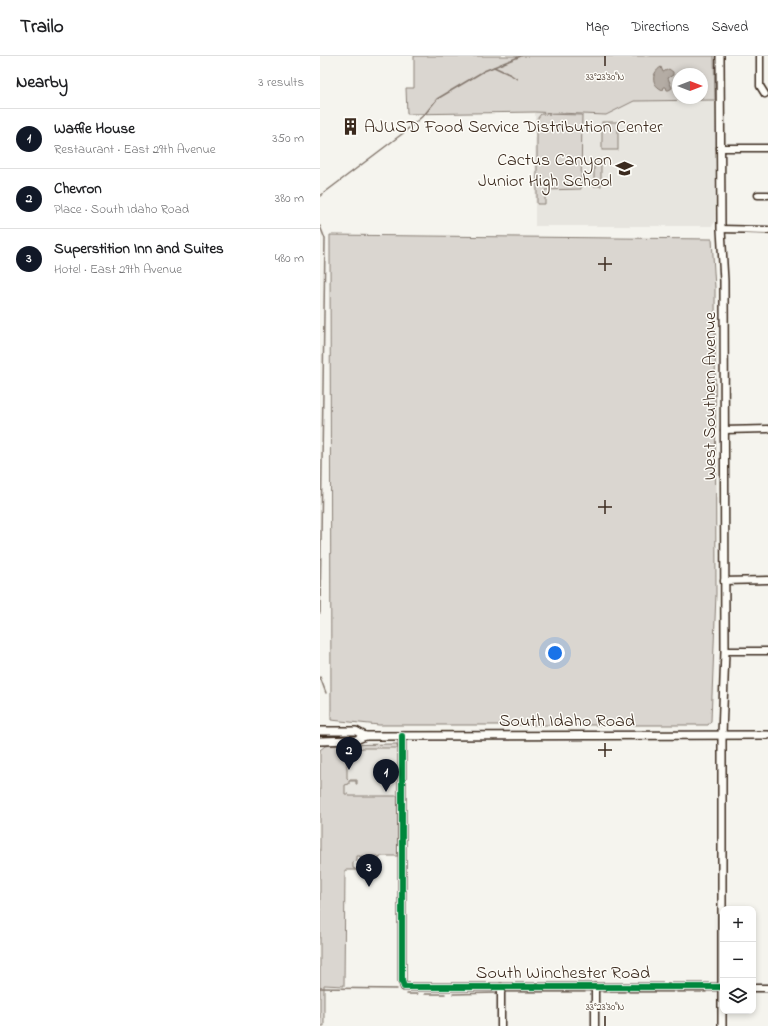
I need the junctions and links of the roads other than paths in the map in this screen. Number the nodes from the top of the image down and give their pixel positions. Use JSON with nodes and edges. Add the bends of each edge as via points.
{"nodes":[{"id":1,"x":720,"y":56,"type":"edge"},
{"id":2,"x":760,"y":56,"type":"edge"},
{"id":3,"x":765,"y":94,"type":"dead end"},
{"id":4,"x":720,"y":148,"type":"junction"},
{"id":5,"x":768,"y":148,"type":"edge"},
{"id":6,"x":758,"y":195,"type":"dead end"},
{"id":7,"x":768,"y":195,"type":"edge"},
{"id":8,"x":721,"y":229,"type":"junction"},
{"id":9,"x":768,"y":230,"type":"edge"},
{"id":10,"x":724,"y":430,"type":"junction"},
{"id":11,"x":768,"y":430,"type":"edge"},
{"id":12,"x":768,"y":580,"type":"edge"},
{"id":13,"x":724,"y":581,"type":"junction"},
{"id":14,"x":725,"y":651,"type":"junction"},
{"id":15,"x":768,"y":651,"type":"edge"},
{"id":16,"x":320,"y":731,"type":"edge"},
{"id":17,"x":722,"y":735,"type":"junction"},
{"id":18,"x":768,"y":735,"type":"edge"},
{"id":19,"x":366,"y":736,"type":"junction"},
{"id":20,"x":402,"y":736,"type":"junction"},
{"id":21,"x":320,"y":741,"type":"edge"},
{"id":22,"x":722,"y":978,"type":"edge"},
{"id":23,"x":501,"y":987,"type":"junction"},
{"id":24,"x":595,"y":987,"type":"junction"},
{"id":25,"x":720,"y":987,"type":"edge"},
{"id":26,"x":756,"y":988,"type":"edge"},
{"id":27,"x":768,"y":988,"type":"edge"},
{"id":28,"x":722,"y":1014,"type":"edge"},
{"id":29,"x":501,"y":1026,"type":"edge"},
{"id":30,"x":595,"y":1026,"type":"edge"},
{"id":31,"x":722,"y":1026,"type":"edge"}],
"edges":[{"from":1,"to":4,"type":"main road","name":"West Southern Avenue"},
{"from":2,"to":3,"type":"street","via":[[760,86]]},
{"from":4,"to":5,"type":"street"},
{"from":4,"to":8,"type":"main road","name":"West Southern Avenue"},
{"from":6,"to":7,"type":"street"},
{"from":8,"to":9,"type":"street"},
{"from":8,"to":10,"type":"main road","name":"West Southern Avenue","via":[[724,280]]},
{"from":10,"to":11,"type":"street"},
{"from":10,"to":13,"type":"main road","name":"West Southern Avenue"},
{"from":12,"to":13,"type":"street"},
{"from":13,"to":14,"type":"main road","name":"West Southern Avenue"},
{"from":14,"to":15,"type":"street"},
{"from":14,"to":17,"type":"main road","name":"West Southern Avenue"},
{"from":16,"to":19,"type":"main road","name":"South Idaho Road","via":[[356,730]]},
{"from":17,"to":18,"type":"main road","name":"South Idaho Road"},
{"from":17,"to":20,"type":"main road","name":"South Idaho Road"},
{"from":17,"to":22,"type":"main road","name":"West Southern Avenue"},
{"from":19,"to":20,"type":"main road","name":"South Idaho Road"},
{"from":19,"to":21,"type":"main road","name":"South Idaho Road","via":[[356,740]]},
{"from":20,"to":23,"type":"street","name":"South Winchester Road","via":[[404,987]]},
{"from":23,"to":24,"type":"street","name":"South Winchester Road"},
{"from":23,"to":29,"type":"street"},
{"from":24,"to":25,"type":"street","name":"South Winchester Road"},
{"from":24,"to":30,"type":"street"},
{"from":26,"to":27,"type":"street"},
{"from":28,"to":31,"type":"main road","name":"West Southern Avenue"}]}
